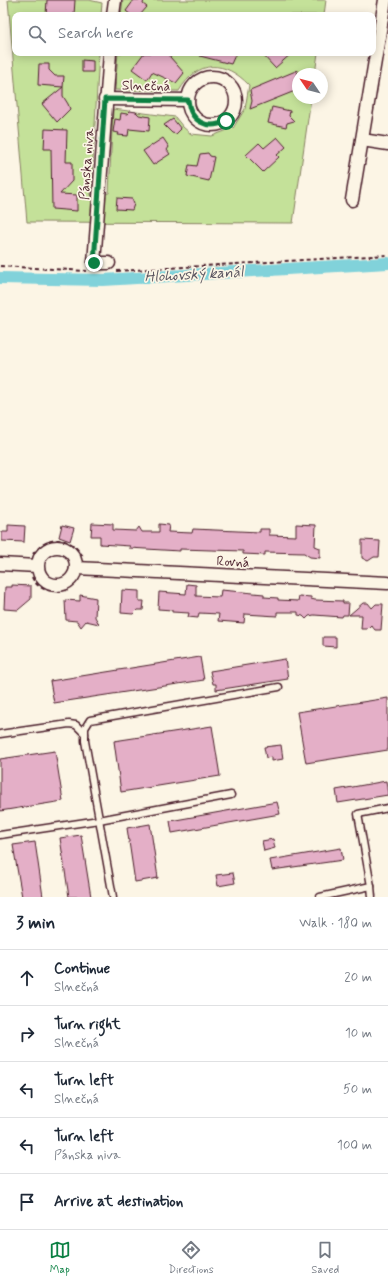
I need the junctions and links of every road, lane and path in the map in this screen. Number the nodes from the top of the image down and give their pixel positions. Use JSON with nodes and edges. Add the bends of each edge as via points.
{"nodes":[{"id":1,"x":115,"y":0,"type":"edge"},
{"id":2,"x":385,"y":0,"type":"edge"},
{"id":3,"x":113,"y":12,"type":"edge"},
{"id":4,"x":384,"y":27,"type":"edge"},
{"id":5,"x":110,"y":56,"type":"edge"},
{"id":6,"x":105,"y":99,"type":"junction"},
{"id":7,"x":188,"y":100,"type":"junction"},
{"id":8,"x":362,"y":140,"type":"junction"},
{"id":9,"x":388,"y":144,"type":"edge"},
{"id":10,"x":352,"y":200,"type":"dead end"},
{"id":11,"x":388,"y":255,"type":"edge"},
{"id":12,"x":0,"y":266,"type":"edge"},
{"id":13,"x":111,"y":267,"type":"joint"},
{"id":14,"x":89,"y":271,"type":"dead end"},
{"id":15,"x":0,"y":564,"type":"edge"},
{"id":16,"x":38,"y":566,"type":"junction"},
{"id":17,"x":76,"y":568,"type":"junction"},
{"id":18,"x":388,"y":583,"type":"edge"},
{"id":19,"x":279,"y":687,"type":"dead end"},
{"id":20,"x":0,"y":734,"type":"edge"},
{"id":21,"x":85,"y":734,"type":"junction"},
{"id":22,"x":231,"y":795,"type":"dead end"},
{"id":23,"x":388,"y":808,"type":"edge"},
{"id":24,"x":100,"y":820,"type":"junction"},
{"id":25,"x":0,"y":835,"type":"edge"},
{"id":26,"x":371,"y":886,"type":"junction"},
{"id":27,"x":113,"y":897,"type":"edge"},
{"id":28,"x":320,"y":897,"type":"edge"},
{"id":29,"x":372,"y":897,"type":"edge"}],
"edges":[{"from":1,"to":3,"type":"street"},
{"from":2,"to":4,"type":"street"},
{"from":4,"to":8,"type":"street"},
{"from":5,"to":6,"type":"street","name":"Pánska niva"},
{"from":6,"to":7,"type":"street","name":"Slnečná"},
{"from":6,"to":13,"type":"street","name":"Pánska niva","via":[[94,263]]},
{"from":7,"to":7,"type":"street","name":"Slnečná","via":[[188,108],[197,120],[212,126],[232,115],[236,100],[231,85],[224,80],[208,77],[193,85]]},
{"from":8,"to":9,"type":"street"},
{"from":8,"to":10,"type":"street"},
{"from":11,"to":13,"type":"path"},
{"from":12,"to":14,"type":"path"},
{"from":15,"to":16,"type":"street"},
{"from":16,"to":17,"type":"street","via":[[42,578],[53,585],[71,580]]},
{"from":16,"to":17,"type":"street","via":[[38,560],[46,550],[58,546],[74,556]]},
{"from":17,"to":18,"type":"street","name":"Rovná"},
{"from":19,"to":21,"type":"lane","via":[[99,717],[90,720],[85,728]]},
{"from":20,"to":21,"type":"lane","via":[[69,724],[76,725]]},
{"from":21,"to":24,"type":"lane"},
{"from":22,"to":24,"type":"lane"},
{"from":23,"to":26,"type":"lane","via":[[358,814]]},
{"from":24,"to":25,"type":"lane"},
{"from":24,"to":27,"type":"lane"},
{"from":26,"to":28,"type":"lane"},
{"from":26,"to":29,"type":"lane"}]}
